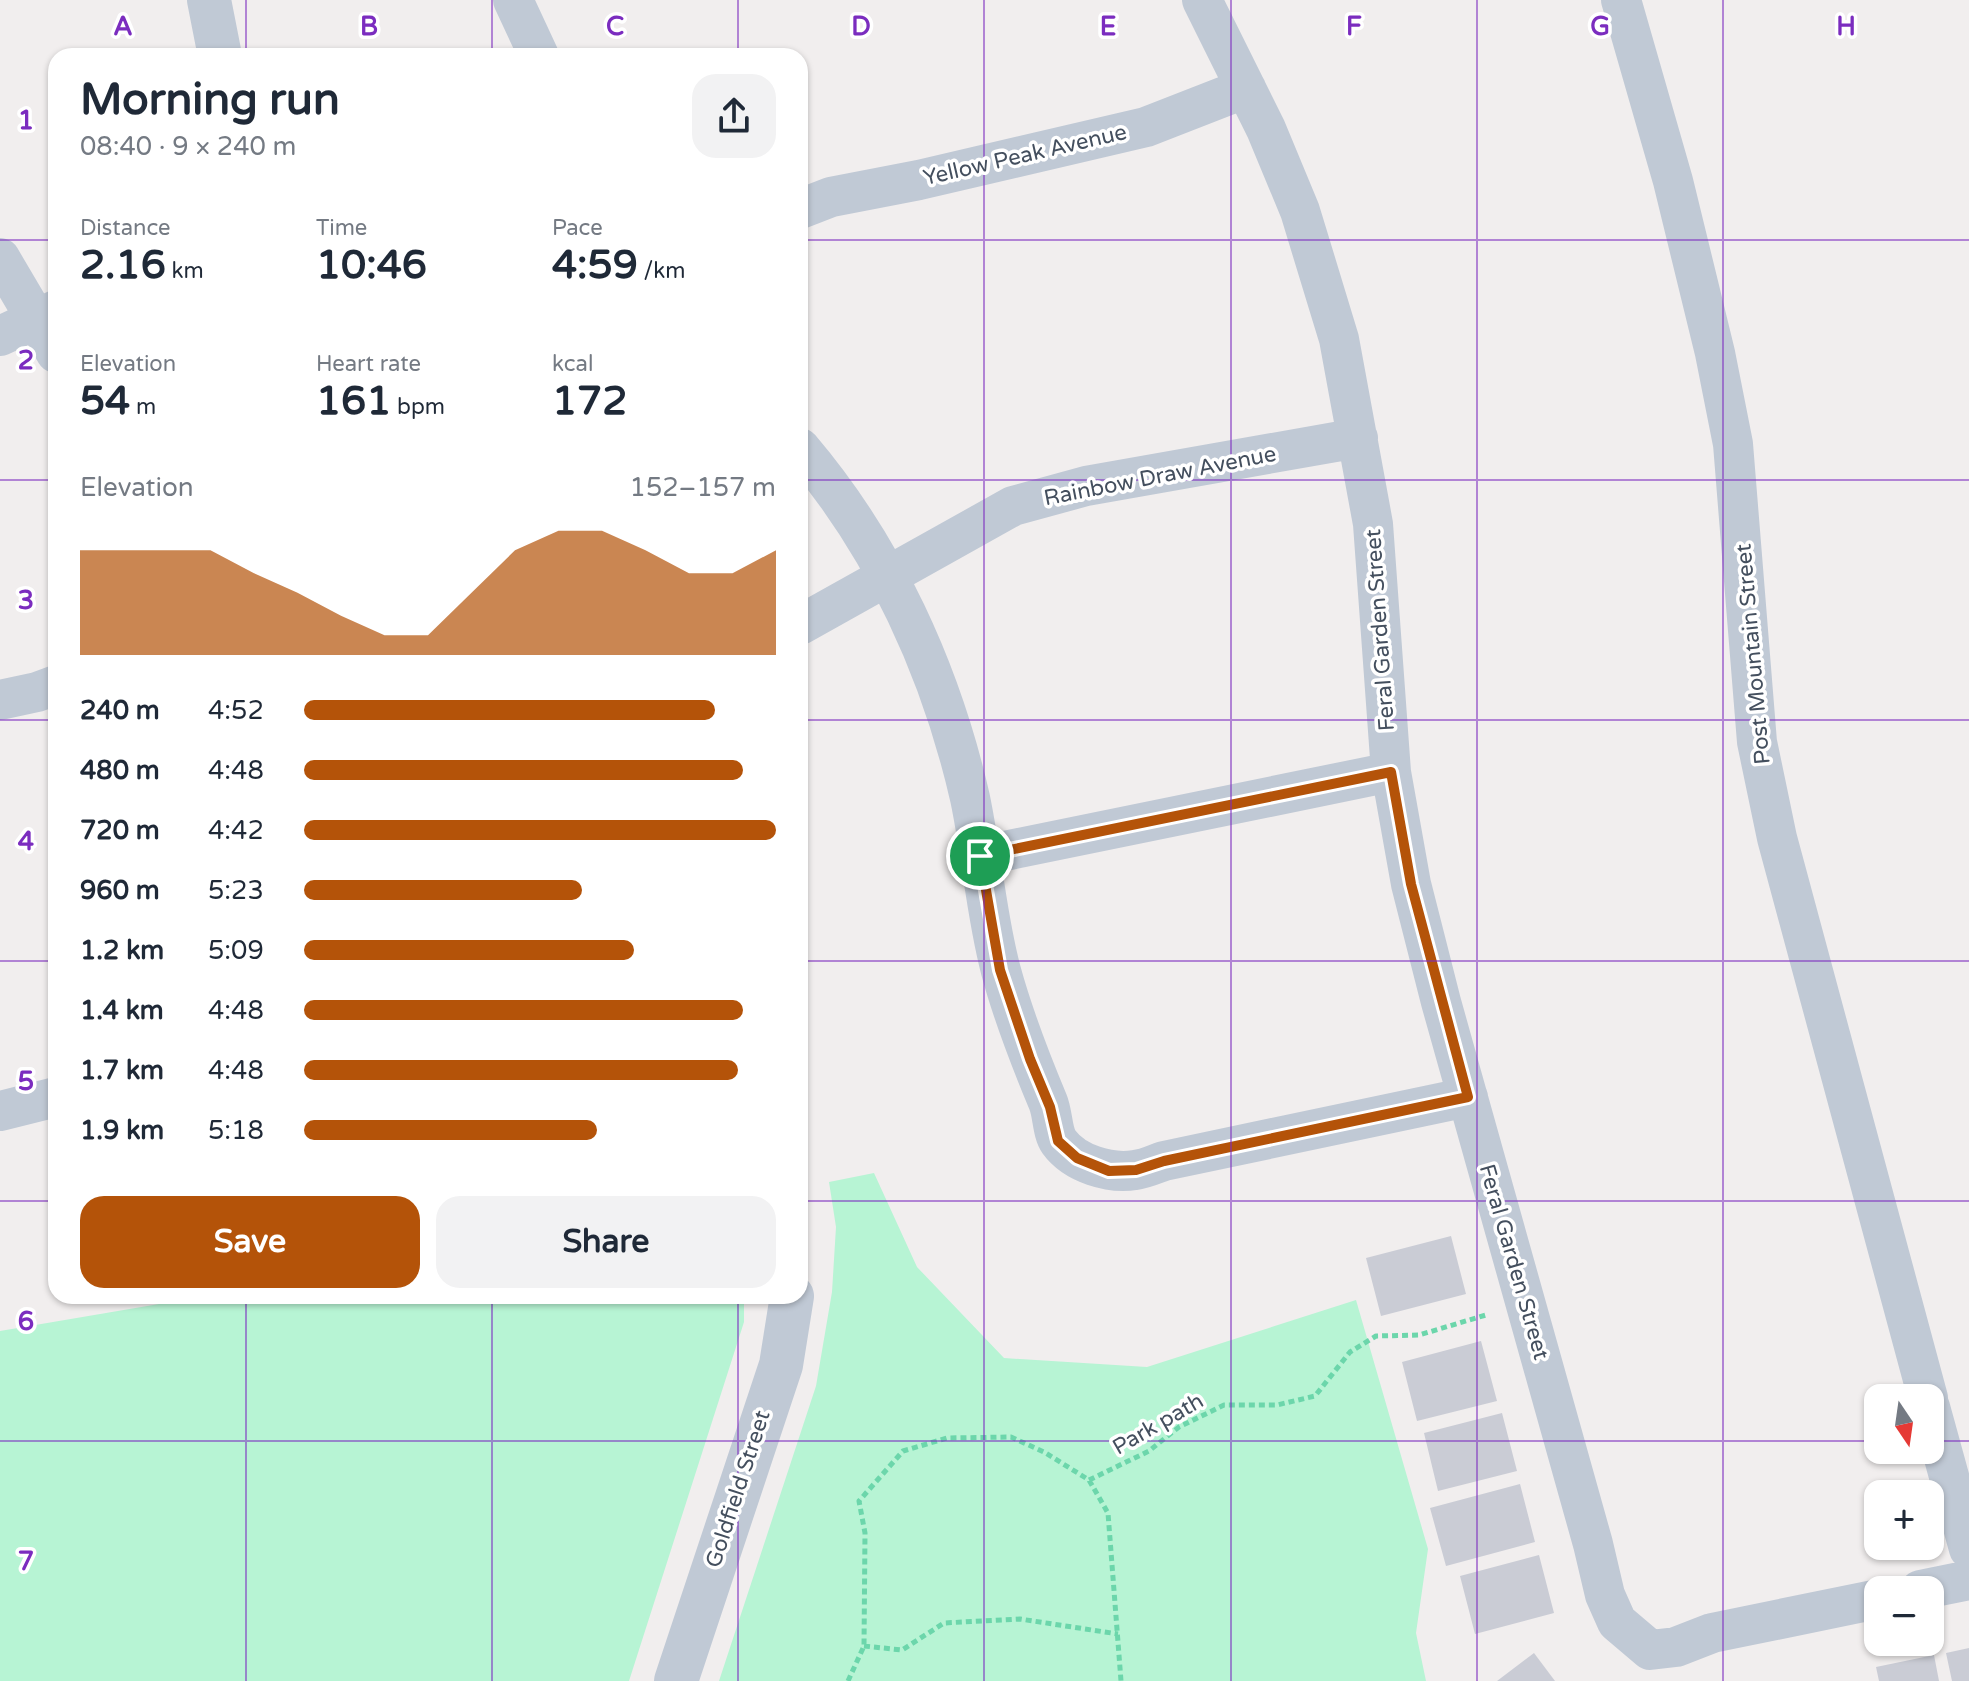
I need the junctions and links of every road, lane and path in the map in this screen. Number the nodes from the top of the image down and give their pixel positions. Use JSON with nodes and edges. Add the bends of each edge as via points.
{"nodes":[{"id":1,"x":209,"y":0,"type":"edge"},
{"id":2,"x":513,"y":0,"type":"edge"},
{"id":3,"x":1202,"y":0,"type":"edge"},
{"id":4,"x":1621,"y":0,"type":"edge"},
{"id":5,"x":218,"y":48,"type":"edge"},
{"id":6,"x":535,"y":48,"type":"edge"},
{"id":7,"x":1246,"y":88,"type":"junction"},
{"id":8,"x":808,"y":206,"type":"edge"},
{"id":9,"x":0,"y":258,"type":"edge"},
{"id":10,"x":48,"y":325,"type":"edge"},
{"id":11,"x":48,"y":328,"type":"edge"},
{"id":12,"x":0,"y":336,"type":"edge"},
{"id":13,"x":1358,"y":438,"type":"junction"},
{"id":14,"x":808,"y":458,"type":"edge"},
{"id":15,"x":888,"y":574,"type":"junction"},
{"id":16,"x":808,"y":620,"type":"edge"},
{"id":17,"x":48,"y":688,"type":"edge"},
{"id":18,"x":0,"y":700,"type":"edge"},
{"id":19,"x":1391,"y":772,"type":"junction"},
{"id":20,"x":980,"y":856,"type":"junction"},
{"id":21,"x":1468,"y":1097,"type":"junction"},
{"id":22,"x":48,"y":1099,"type":"edge"},
{"id":23,"x":0,"y":1111,"type":"edge"},
{"id":24,"x":791,"y":1304,"type":"edge"},
{"id":25,"x":1489,"y":1314,"type":"dead end"},
{"id":26,"x":1924,"y":1384,"type":"edge"},
{"id":27,"x":1944,"y":1458,"type":"edge"},
{"id":28,"x":1089,"y":1480,"type":"junction"},
{"id":29,"x":1969,"y":1549,"type":"edge"},
{"id":30,"x":1969,"y":1580,"type":"edge"},
{"id":31,"x":1944,"y":1585,"type":"edge"},
{"id":32,"x":1864,"y":1602,"type":"edge"},
{"id":33,"x":1118,"y":1634,"type":"junction"},
{"id":34,"x":864,"y":1646,"type":"junction"},
{"id":35,"x":676,"y":1681,"type":"edge"},
{"id":36,"x":848,"y":1681,"type":"edge"},
{"id":37,"x":1121,"y":1681,"type":"edge"}],
"edges":[{"from":1,"to":5,"type":"street"},
{"from":2,"to":6,"type":"street"},
{"from":3,"to":7,"type":"street","name":"Feral Garden Street"},
{"from":4,"to":26,"type":"street","name":"Post Mountain Street","via":[[1673,181],[1733,444],[1757,742],[1777,838]]},
{"from":7,"to":8,"type":"street","name":"Yellow Peak Avenue","via":[[1146,127]]},
{"from":7,"to":13,"type":"street","name":"Feral Garden Street","via":[[1300,211],[1339,339]]},
{"from":9,"to":10,"type":"street"},
{"from":11,"to":12,"type":"street"},
{"from":13,"to":15,"type":"street","name":"Rainbow Draw Avenue","via":[[1086,486],[1013,506]]},
{"from":13,"to":19,"type":"street","name":"Feral Garden Street","via":[[1373,524]]},
{"from":14,"to":15,"type":"street"},
{"from":15,"to":16,"type":"street","name":"Rainbow Draw Avenue"},
{"from":15,"to":20,"type":"street","via":[[948,717]]},
{"from":17,"to":18,"type":"street"},
{"from":19,"to":20,"type":"street"},
{"from":19,"to":21,"type":"street","name":"Feral Garden Street","via":[[1411,884]]},
{"from":20,"to":21,"type":"street","via":[[1000,970],[1058,1141],[1077,1158],[1109,1171],[1136,1170]]},
{"from":21,"to":32,"type":"street","name":"Feral Garden Street","via":[[1605,1595],[1617,1622],[1650,1650]]},
{"from":22,"to":23,"type":"street"},
{"from":24,"to":35,"type":"street","name":"Goldfield Street","via":[[781,1365]]},
{"from":25,"to":28,"type":"path","name":"Park path","via":[[1419,1335],[1376,1336],[1350,1352],[1315,1396],[1277,1405],[1224,1405]]},
{"from":27,"to":29,"type":"street"},
{"from":28,"to":33,"type":"path","via":[[1108,1513]]},
{"from":28,"to":34,"type":"path","via":[[1011,1437],[947,1438],[903,1451],[859,1501],[865,1533]]},
{"from":30,"to":31,"type":"street"},
{"from":33,"to":34,"type":"path","via":[[1020,1619],[944,1623],[902,1650]]},
{"from":33,"to":37,"type":"path"},
{"from":34,"to":36,"type":"path"}]}
